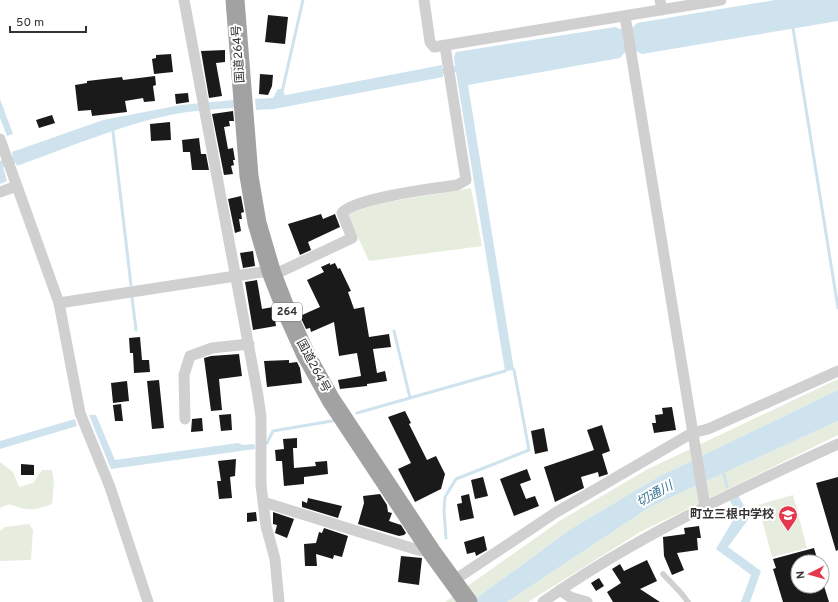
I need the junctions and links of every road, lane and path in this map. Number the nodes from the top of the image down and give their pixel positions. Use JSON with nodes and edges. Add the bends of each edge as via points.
{"nodes":[{"id":1,"x":184,"y":0,"type":"edge"},
{"id":2,"x":235,"y":0,"type":"edge"},
{"id":3,"x":424,"y":0,"type":"edge"},
{"id":4,"x":721,"y":0,"type":"edge"},
{"id":5,"x":661,"y":5,"type":"edge"},
{"id":6,"x":625,"y":20,"type":"junction"},
{"id":7,"x":445,"y":46,"type":"junction"},
{"id":8,"x":0,"y":139,"type":"edge"},
{"id":9,"x":17,"y":186,"type":"junction"},
{"id":10,"x":0,"y":192,"type":"edge"},
{"id":11,"x":272,"y":274,"type":"junction"},
{"id":12,"x":236,"y":276,"type":"junction"},
{"id":13,"x":59,"y":303,"type":"junction"},
{"id":14,"x":249,"y":344,"type":"junction"},
{"id":15,"x":838,"y":371,"type":"edge"},
{"id":16,"x":185,"y":419,"type":"dead end"},
{"id":17,"x":693,"y":436,"type":"junction"},
{"id":18,"x":838,"y":444,"type":"edge"},
{"id":19,"x":263,"y":502,"type":"junction"},
{"id":20,"x":704,"y":505,"type":"junction"},
{"id":21,"x":431,"y":551,"type":"junction"},
{"id":22,"x":663,"y":574,"type":"dead end"},
{"id":23,"x":453,"y":582,"type":"junction"},
{"id":24,"x":560,"y":590,"type":"junction"},
{"id":25,"x":148,"y":602,"type":"edge"},
{"id":26,"x":279,"y":602,"type":"edge"},
{"id":27,"x":468,"y":602,"type":"edge"},
{"id":28,"x":543,"y":602,"type":"edge"},
{"id":29,"x":587,"y":602,"type":"edge"},
{"id":30,"x":688,"y":602,"type":"edge"}],
"edges":[{"from":1,"to":12,"type":"street"},
{"from":2,"to":11,"type":"highway","name":"国道264号","number":"264","via":[[249,176],[257,224]]},
{"from":3,"to":7,"type":"street","via":[[430,42],[434,47]]},
{"from":4,"to":5,"type":"street"},
{"from":5,"to":6,"type":"street"},
{"from":6,"to":7,"type":"street"},
{"from":6,"to":17,"type":"street"},
{"from":7,"to":11,"type":"street","via":[[466,180],[458,184],[365,201],[345,209],[342,213],[352,238]]},
{"from":8,"to":9,"type":"street"},
{"from":9,"to":10,"type":"street"},
{"from":9,"to":13,"type":"street"},
{"from":11,"to":12,"type":"street","via":[[262,272]]},
{"from":11,"to":21,"type":"highway","name":"国道264号","number":"264","via":[[306,355],[331,400]]},
{"from":12,"to":13,"type":"street"},
{"from":12,"to":14,"type":"street"},
{"from":13,"to":25,"type":"street","via":[[80,413],[110,487]]},
{"from":14,"to":16,"type":"street","via":[[212,348],[190,356],[184,374]]},
{"from":14,"to":19,"type":"street","via":[[261,417]]},
{"from":15,"to":17,"type":"street"},
{"from":17,"to":20,"type":"street"},
{"from":17,"to":23,"type":"street","via":[[555,513]]},
{"from":18,"to":20,"type":"street"},
{"from":19,"to":21,"type":"street","via":[[418,550]]},
{"from":19,"to":26,"type":"street","via":[[266,526],[275,559]]},
{"from":20,"to":24,"type":"street"},
{"from":21,"to":23,"type":"highway","name":"国道264号","number":"264"},
{"from":22,"to":30,"type":"lane"},
{"from":23,"to":27,"type":"highway","name":"国道264号","number":"264"},
{"from":24,"to":28,"type":"street"},
{"from":24,"to":29,"type":"street","via":[[570,597]]}]}
